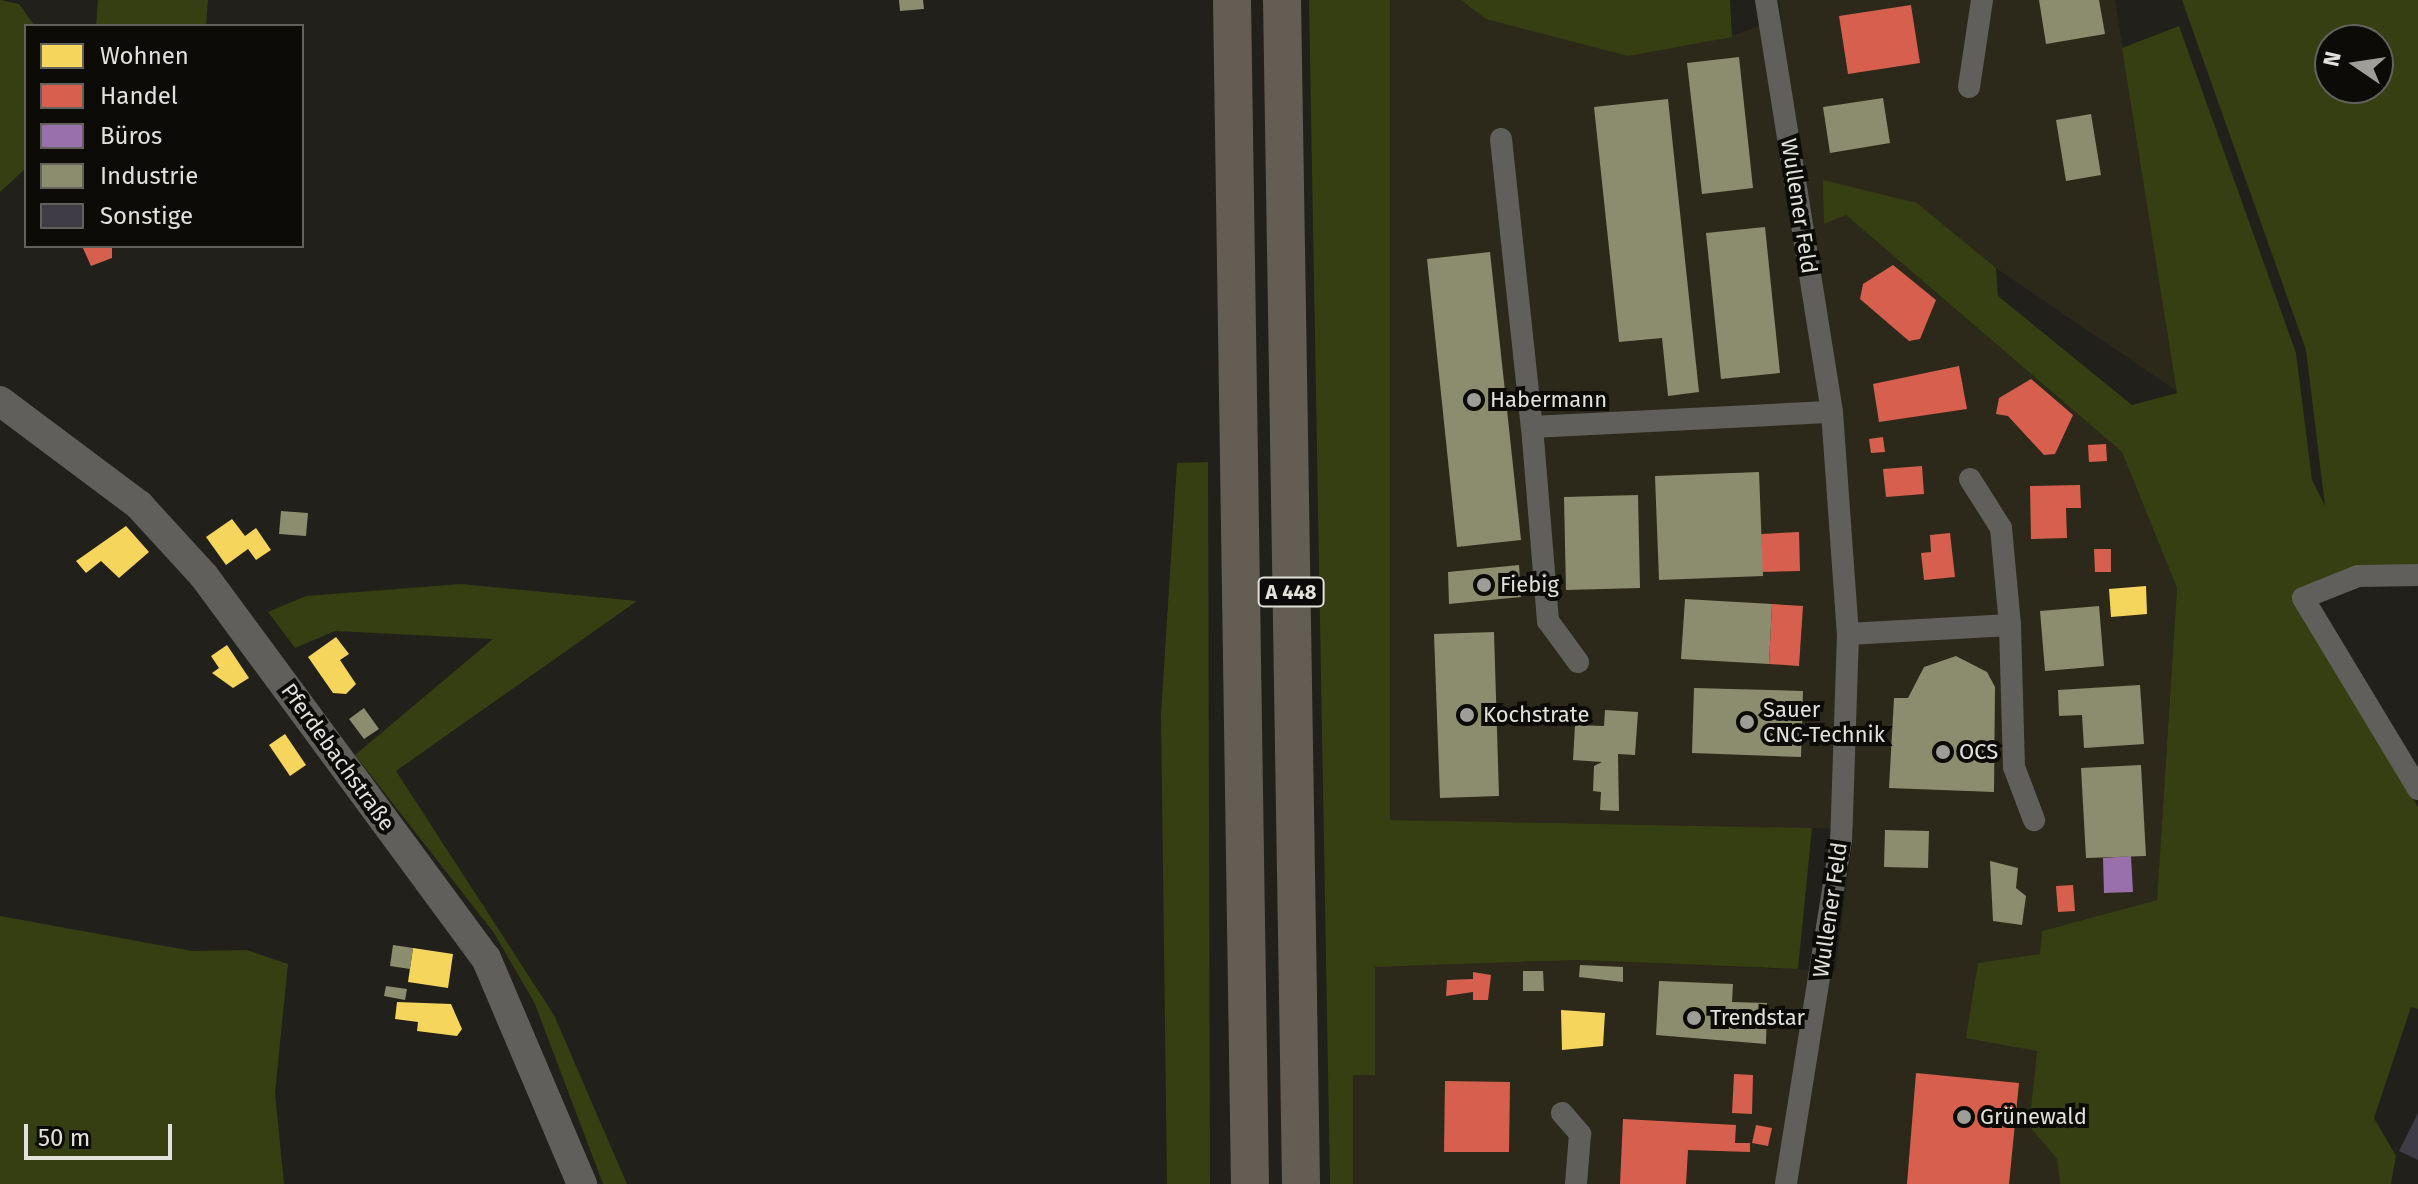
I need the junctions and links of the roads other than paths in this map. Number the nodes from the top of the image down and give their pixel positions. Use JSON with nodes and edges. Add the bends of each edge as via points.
{"nodes":[{"id":1,"x":1232,"y":0,"type":"edge"},
{"id":2,"x":1282,"y":0,"type":"edge"},
{"id":3,"x":1766,"y":0,"type":"edge"},
{"id":4,"x":1982,"y":0,"type":"edge"},
{"id":5,"x":1969,"y":87,"type":"dead end"},
{"id":6,"x":1501,"y":139,"type":"dead end"},
{"id":7,"x":0,"y":401,"type":"edge"},
{"id":8,"x":1832,"y":412,"type":"junction"},
{"id":9,"x":1532,"y":427,"type":"junction"},
{"id":10,"x":1970,"y":479,"type":"dead end"},
{"id":11,"x":2418,"y":575,"type":"edge"},
{"id":12,"x":2010,"y":625,"type":"junction"},
{"id":13,"x":1848,"y":634,"type":"junction"},
{"id":14,"x":1578,"y":662,"type":"dead end"},
{"id":15,"x":2418,"y":789,"type":"edge"},
{"id":16,"x":2034,"y":820,"type":"dead end"},
{"id":17,"x":1562,"y":1113,"type":"dead end"},
{"id":18,"x":582,"y":1184,"type":"edge"},
{"id":19,"x":1250,"y":1184,"type":"edge"},
{"id":20,"x":1301,"y":1184,"type":"edge"},
{"id":21,"x":1576,"y":1184,"type":"edge"},
{"id":22,"x":1786,"y":1184,"type":"edge"}],
"edges":[{"from":1,"to":19,"type":"highway","number":"A 448"},
{"from":2,"to":20,"type":"highway","number":"A 448"},
{"from":3,"to":8,"type":"street","name":"Wullener Feld"},
{"from":4,"to":5,"type":"street"},
{"from":6,"to":9,"type":"street"},
{"from":7,"to":18,"type":"main road","name":"Pferdebachstraße","via":[[139,505],[213,587],[486,958]]},
{"from":8,"to":9,"type":"street"},
{"from":8,"to":13,"type":"street","name":"Wullener Feld"},
{"from":9,"to":14,"type":"street","via":[[1548,621]]},
{"from":10,"to":12,"type":"street","via":[[2001,528]]},
{"from":11,"to":15,"type":"street","via":[[2358,576],[2303,598]]},
{"from":12,"to":13,"type":"street"},
{"from":12,"to":16,"type":"street","via":[[2014,767]]},
{"from":13,"to":22,"type":"street","name":"Wullener Feld","via":[[1841,840]]},
{"from":17,"to":21,"type":"street","via":[[1580,1134]]}]}
